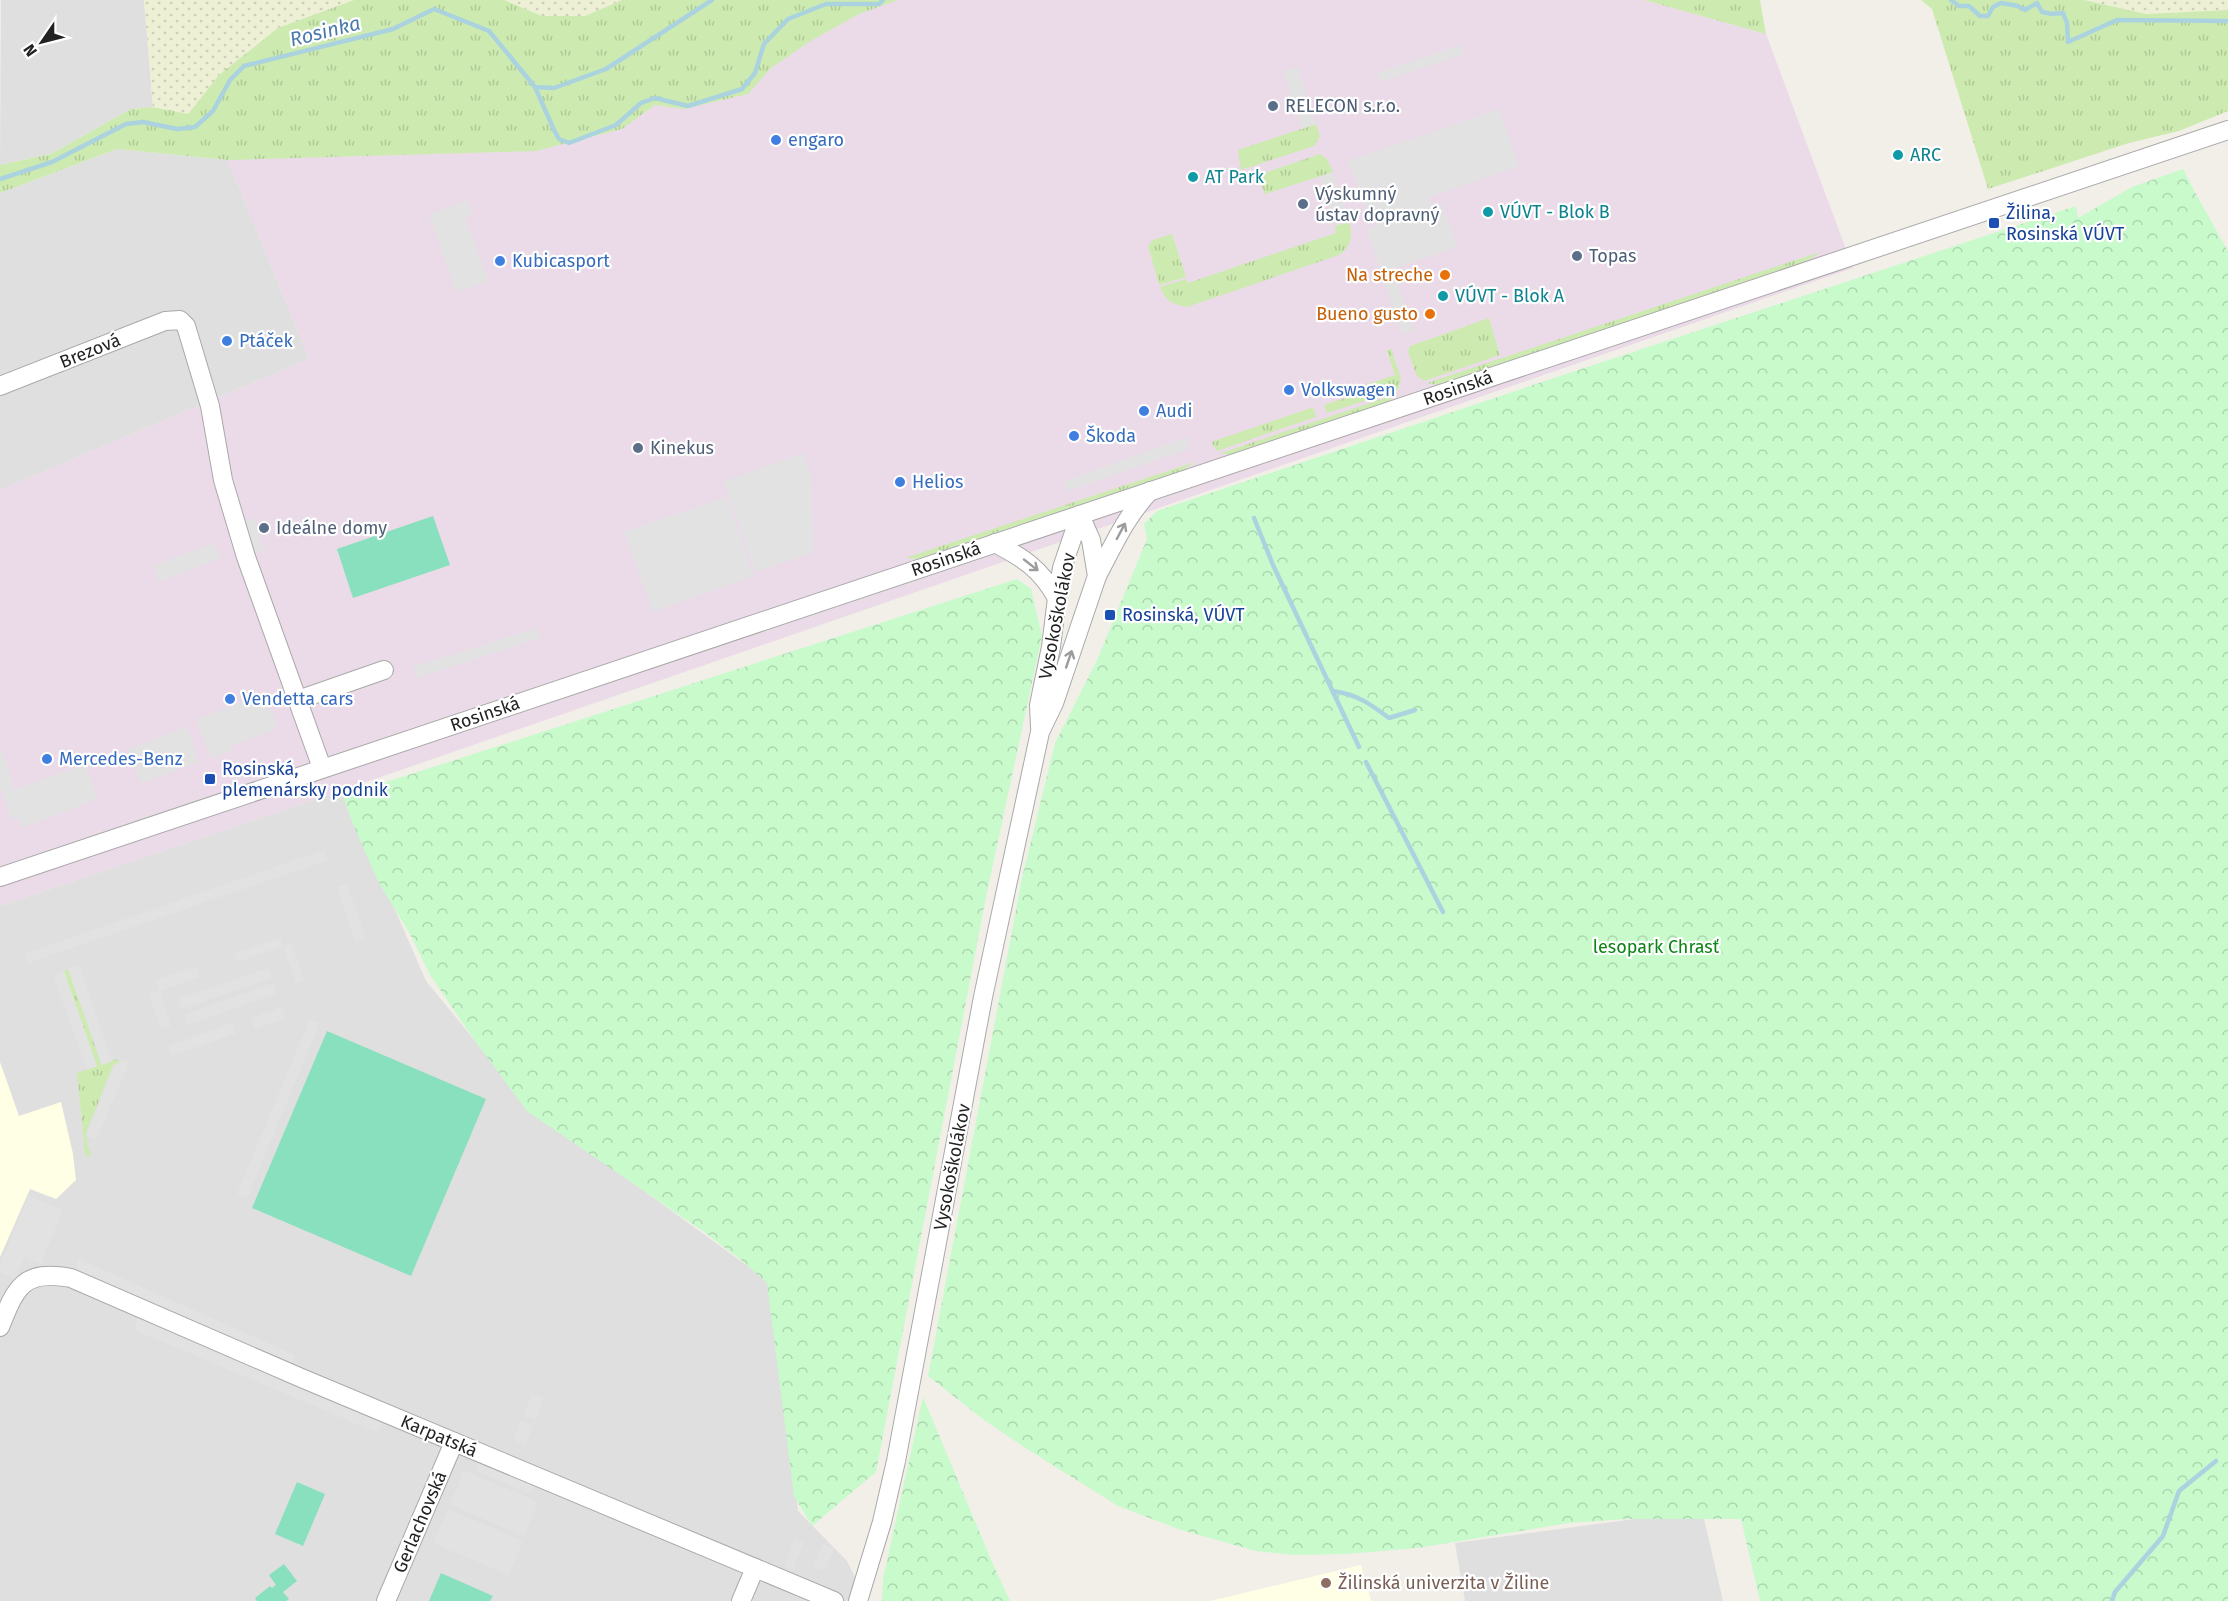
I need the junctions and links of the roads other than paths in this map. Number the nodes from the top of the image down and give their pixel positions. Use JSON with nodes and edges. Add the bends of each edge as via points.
{"nodes":[{"id":1,"x":2228,"y":130,"type":"edge"},
{"id":2,"x":0,"y":386,"type":"edge"},
{"id":3,"x":1150,"y":491,"type":"junction"},
{"id":4,"x":1080,"y":515,"type":"junction"},
{"id":5,"x":994,"y":543,"type":"junction"},
{"id":6,"x":1097,"y":576,"type":"junction"},
{"id":7,"x":1057,"y":598,"type":"junction"},
{"id":8,"x":384,"y":670,"type":"dead end"},
{"id":9,"x":298,"y":700,"type":"junction"},
{"id":10,"x":1040,"y":732,"type":"junction"},
{"id":11,"x":322,"y":768,"type":"junction"},
{"id":12,"x":0,"y":876,"type":"edge"},
{"id":13,"x":0,"y":1327,"type":"edge"},
{"id":14,"x":454,"y":1442,"type":"junction"},
{"id":15,"x":755,"y":1568,"type":"junction"},
{"id":16,"x":386,"y":1601,"type":"edge"},
{"id":17,"x":741,"y":1601,"type":"edge"},
{"id":18,"x":834,"y":1601,"type":"edge"},
{"id":19,"x":858,"y":1601,"type":"edge"}],
"edges":[{"from":1,"to":3,"type":"street","name":"Rosinská"},
{"from":2,"to":9,"type":"street","name":"Brezová","via":[[165,321],[180,320],[186,326],[205,389],[223,480],[249,566]]},
{"from":3,"to":4,"type":"street","name":"Rosinská"},
{"from":6,"to":3,"type":"street","one_way":true,"via":[[1126,520]]},
{"from":4,"to":5,"type":"street","name":"Rosinská"},
{"from":4,"to":6,"type":"street","name":"Vysokoškolákov","via":[[1091,540]]},
{"from":4,"to":7,"type":"street","name":"Vysokoškolákov","via":[[1062,568]]},
{"from":5,"to":7,"type":"street","one_way":true,"via":[[1035,567]]},
{"from":5,"to":11,"type":"street","name":"Rosinská"},
{"from":10,"to":6,"type":"street","name":"Vysokoškolákov","one_way":true,"via":[[1054,703]]},
{"from":7,"to":10,"type":"street","name":"Vysokoškolákov","via":[[1039,705]]},
{"from":8,"to":9,"type":"street"},
{"from":9,"to":11,"type":"street"},
{"from":10,"to":19,"type":"street","name":"Vysokoškolákov","via":[[983,997],[896,1461]]},
{"from":11,"to":12,"type":"street","name":"Rosinská"},
{"from":13,"to":14,"type":"street","name":"Karpatská","via":[[22,1284],[43,1275],[71,1278]]},
{"from":14,"to":15,"type":"street","name":"Karpatská"},
{"from":14,"to":16,"type":"street","name":"Gerlachovská"},
{"from":15,"to":17,"type":"street"},
{"from":15,"to":18,"type":"street","name":"Karpatská"}]}
